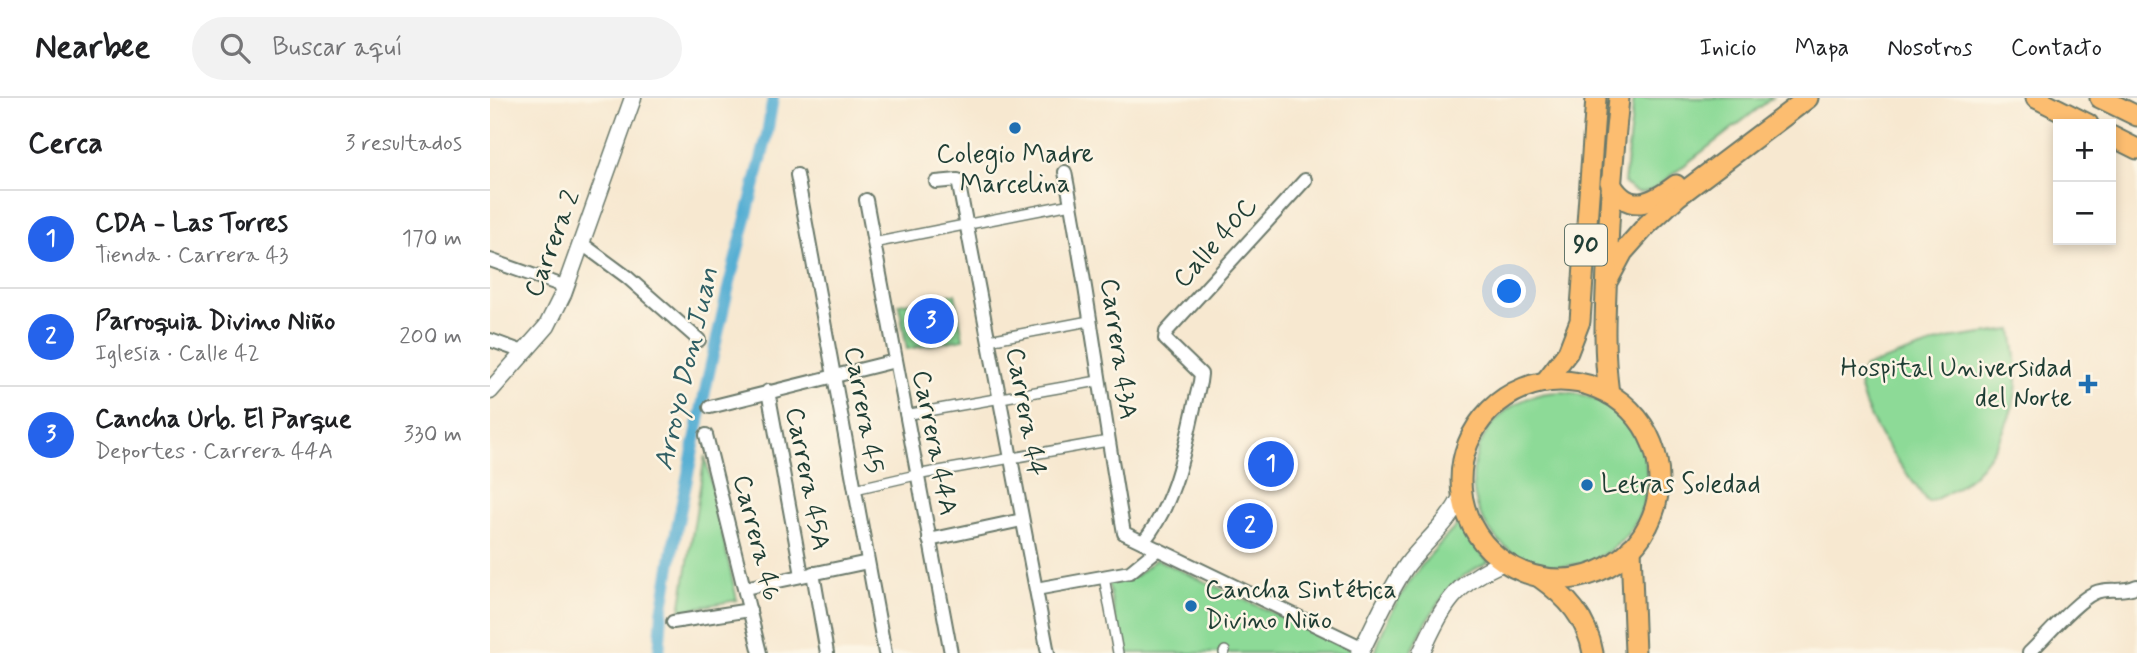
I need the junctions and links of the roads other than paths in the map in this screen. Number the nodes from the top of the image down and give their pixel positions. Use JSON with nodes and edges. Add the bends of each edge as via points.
{"nodes":[{"id":1,"x":633,"y":98,"type":"edge"},
{"id":2,"x":1596,"y":98,"type":"edge"},
{"id":3,"x":1619,"y":98,"type":"edge"},
{"id":4,"x":1787,"y":98,"type":"edge"},
{"id":5,"x":1808,"y":98,"type":"edge"},
{"id":6,"x":2036,"y":98,"type":"edge"},
{"id":7,"x":2100,"y":98,"type":"edge"},
{"id":8,"x":2137,"y":116,"type":"edge"},
{"id":9,"x":2078,"y":119,"type":"edge"},
{"id":10,"x":2116,"y":138,"type":"edge"},
{"id":11,"x":2137,"y":149,"type":"edge"},
{"id":12,"x":1065,"y":172,"type":"dead end"},
{"id":13,"x":797,"y":175,"type":"dead end"},
{"id":14,"x":1305,"y":180,"type":"dead end"},
{"id":15,"x":1610,"y":181,"type":"junction"},
{"id":16,"x":936,"y":182,"type":"dead end"},
{"id":17,"x":866,"y":200,"type":"dead end"},
{"id":18,"x":1071,"y":204,"type":"junction"},
{"id":19,"x":967,"y":223,"type":"junction"},
{"id":20,"x":581,"y":243,"type":"junction"},
{"id":21,"x":873,"y":243,"type":"junction"},
{"id":22,"x":490,"y":260,"type":"edge"},
{"id":23,"x":1606,"y":284,"type":"junction"},
{"id":24,"x":566,"y":286,"type":"junction"},
{"id":25,"x":1089,"y":321,"type":"junction"},
{"id":26,"x":490,"y":340,"type":"edge"},
{"id":27,"x":699,"y":340,"type":"dead end"},
{"id":28,"x":989,"y":340,"type":"junction"},
{"id":29,"x":523,"y":352,"type":"junction"},
{"id":30,"x":895,"y":360,"type":"junction"},
{"id":31,"x":834,"y":375,"type":"junction"},
{"id":32,"x":1098,"y":381,"type":"junction"},
{"id":33,"x":1545,"y":382,"type":"junction"},
{"id":34,"x":490,"y":391,"type":"edge"},
{"id":35,"x":768,"y":391,"type":"junction"},
{"id":36,"x":1609,"y":394,"type":"junction"},
{"id":37,"x":999,"y":399,"type":"junction"},
{"id":38,"x":710,"y":407,"type":"dead end"},
{"id":39,"x":905,"y":415,"type":"junction"},
{"id":40,"x":706,"y":435,"type":"dead end"},
{"id":41,"x":1108,"y":441,"type":"junction"},
{"id":42,"x":1010,"y":458,"type":"junction"},
{"id":43,"x":916,"y":475,"type":"junction"},
{"id":44,"x":855,"y":489,"type":"junction"},
{"id":45,"x":1462,"y":496,"type":"junction"},
{"id":46,"x":1022,"y":520,"type":"junction"},
{"id":47,"x":929,"y":540,"type":"junction"},
{"id":48,"x":1143,"y":542,"type":"junction"},
{"id":49,"x":1631,"y":548,"type":"junction"},
{"id":50,"x":1158,"y":549,"type":"junction"},
{"id":51,"x":868,"y":562,"type":"junction"},
{"id":52,"x":1504,"y":562,"type":"junction"},
{"id":53,"x":807,"y":574,"type":"junction"},
{"id":54,"x":1104,"y":577,"type":"junction"},
{"id":55,"x":1538,"y":577,"type":"junction"},
{"id":56,"x":2137,"y":586,"type":"edge"},
{"id":57,"x":745,"y":588,"type":"junction"},
{"id":58,"x":1035,"y":589,"type":"junction"},
{"id":59,"x":750,"y":610,"type":"junction"},
{"id":60,"x":673,"y":622,"type":"dead end"},
{"id":61,"x":1362,"y":650,"type":"edge"},
{"id":62,"x":760,"y":653,"type":"edge"},
{"id":63,"x":827,"y":653,"type":"edge"},
{"id":64,"x":885,"y":653,"type":"edge"},
{"id":65,"x":951,"y":653,"type":"edge"},
{"id":66,"x":1048,"y":653,"type":"edge"},
{"id":67,"x":1118,"y":653,"type":"edge"},
{"id":68,"x":1421,"y":653,"type":"edge"},
{"id":69,"x":1593,"y":653,"type":"edge"},
{"id":70,"x":1635,"y":653,"type":"edge"},
{"id":71,"x":2029,"y":653,"type":"edge"}],
"edges":[{"from":1,"to":20,"type":"street","name":"Carrera 2"},
{"from":2,"to":33,"type":"highway","number":"90","via":[[1580,321],[1568,352]]},
{"from":3,"to":15,"type":"highway","number":"90"},
{"from":4,"to":15,"type":"highway","via":[[1660,197],[1646,203],[1629,202],[1617,196]]},
{"from":5,"to":23,"type":"highway","via":[[1657,215],[1623,252]]},
{"from":6,"to":9,"type":"highway"},
{"from":7,"to":8,"type":"highway"},
{"from":10,"to":11,"type":"highway"},
{"from":12,"to":18,"type":"street","name":"Carrera 43A"},
{"from":13,"to":31,"type":"street","name":"Carrera 45"},
{"from":14,"to":48,"type":"street","name":"Calle 40C","via":[[1166,332],[1165,339],[1200,374],[1200,382],[1172,495]]},
{"from":15,"to":23,"type":"highway","number":"90"},
{"from":16,"to":19,"type":"street","name":"Carrera 44","via":[[958,180]]},
{"from":17,"to":21,"type":"street","name":"Carrera 44A"},
{"from":18,"to":19,"type":"street"},
{"from":18,"to":25,"type":"street","name":"Carrera 43A"},
{"from":19,"to":21,"type":"street"},
{"from":19,"to":28,"type":"street","name":"Carrera 44"},
{"from":20,"to":24,"type":"street","name":"Carrera 2"},
{"from":20,"to":27,"type":"street"},
{"from":21,"to":30,"type":"street","name":"Carrera 44A"},
{"from":22,"to":24,"type":"street"},
{"from":23,"to":36,"type":"highway","number":"90","via":[[1604,357]]},
{"from":24,"to":29,"type":"street","name":"Carrera 2","via":[[547,326]]},
{"from":25,"to":28,"type":"street"},
{"from":25,"to":32,"type":"street","name":"Carrera 43A"},
{"from":26,"to":29,"type":"street"},
{"from":28,"to":37,"type":"street","name":"Carrera 44"},
{"from":29,"to":34,"type":"street","name":"Carrera 2"},
{"from":30,"to":31,"type":"street"},
{"from":30,"to":39,"type":"street","name":"Carrera 44A"},
{"from":31,"to":35,"type":"street"},
{"from":31,"to":44,"type":"street","name":"Carrera 45"},
{"from":32,"to":37,"type":"street"},
{"from":32,"to":41,"type":"street","name":"Carrera 43A"},
{"from":33,"to":36,"type":"highway","via":[[1578,382]]},
{"from":33,"to":45,"type":"highway","via":[[1508,395],[1480,421],[1463,457]]},
{"from":35,"to":38,"type":"street"},
{"from":35,"to":53,"type":"street","name":"Carrera 45A"},
{"from":36,"to":49,"type":"highway","via":[[1642,424],[1658,465],[1654,510]]},
{"from":37,"to":39,"type":"street"},
{"from":37,"to":42,"type":"street","name":"Carrera 44"},
{"from":39,"to":43,"type":"street","name":"Carrera 44A"},
{"from":40,"to":57,"type":"street","name":"Carrera 46"},
{"from":41,"to":42,"type":"street"},
{"from":41,"to":48,"type":"street","name":"Carrera 43A","via":[[1124,533]]},
{"from":42,"to":43,"type":"street"},
{"from":42,"to":46,"type":"street","name":"Carrera 44"},
{"from":43,"to":44,"type":"street"},
{"from":43,"to":47,"type":"street","name":"Carrera 44A"},
{"from":44,"to":51,"type":"street","name":"Carrera 45"},
{"from":45,"to":52,"type":"highway","via":[[1476,533]]},
{"from":45,"to":61,"type":"street","via":[[1445,524],[1406,566]]},
{"from":46,"to":47,"type":"street"},
{"from":46,"to":58,"type":"street","name":"Carrera 44"},
{"from":47,"to":65,"type":"street","name":"Carrera 44A"},
{"from":48,"to":50,"type":"street"},
{"from":49,"to":55,"type":"highway","via":[[1588,574]]},
{"from":49,"to":70,"type":"highway"},
{"from":50,"to":54,"type":"street","via":[[1130,572]]},
{"from":50,"to":61,"type":"street"},
{"from":51,"to":53,"type":"street"},
{"from":51,"to":64,"type":"street","name":"Carrera 45"},
{"from":52,"to":55,"type":"highway"},
{"from":52,"to":68,"type":"street","via":[[1455,593],[1440,612]]},
{"from":53,"to":57,"type":"street"},
{"from":53,"to":63,"type":"street","name":"Carrera 45A"},
{"from":54,"to":58,"type":"street"},
{"from":54,"to":67,"type":"street"},
{"from":55,"to":69,"type":"highway","via":[[1572,605],[1591,639]]},
{"from":56,"to":71,"type":"street","via":[[2123,591],[2106,589],[2085,598]]},
{"from":57,"to":59,"type":"street","name":"Carrera 46"},
{"from":58,"to":66,"type":"street","name":"Carrera 44"},
{"from":59,"to":60,"type":"street"},
{"from":59,"to":62,"type":"street","name":"Carrera 46"}]}
